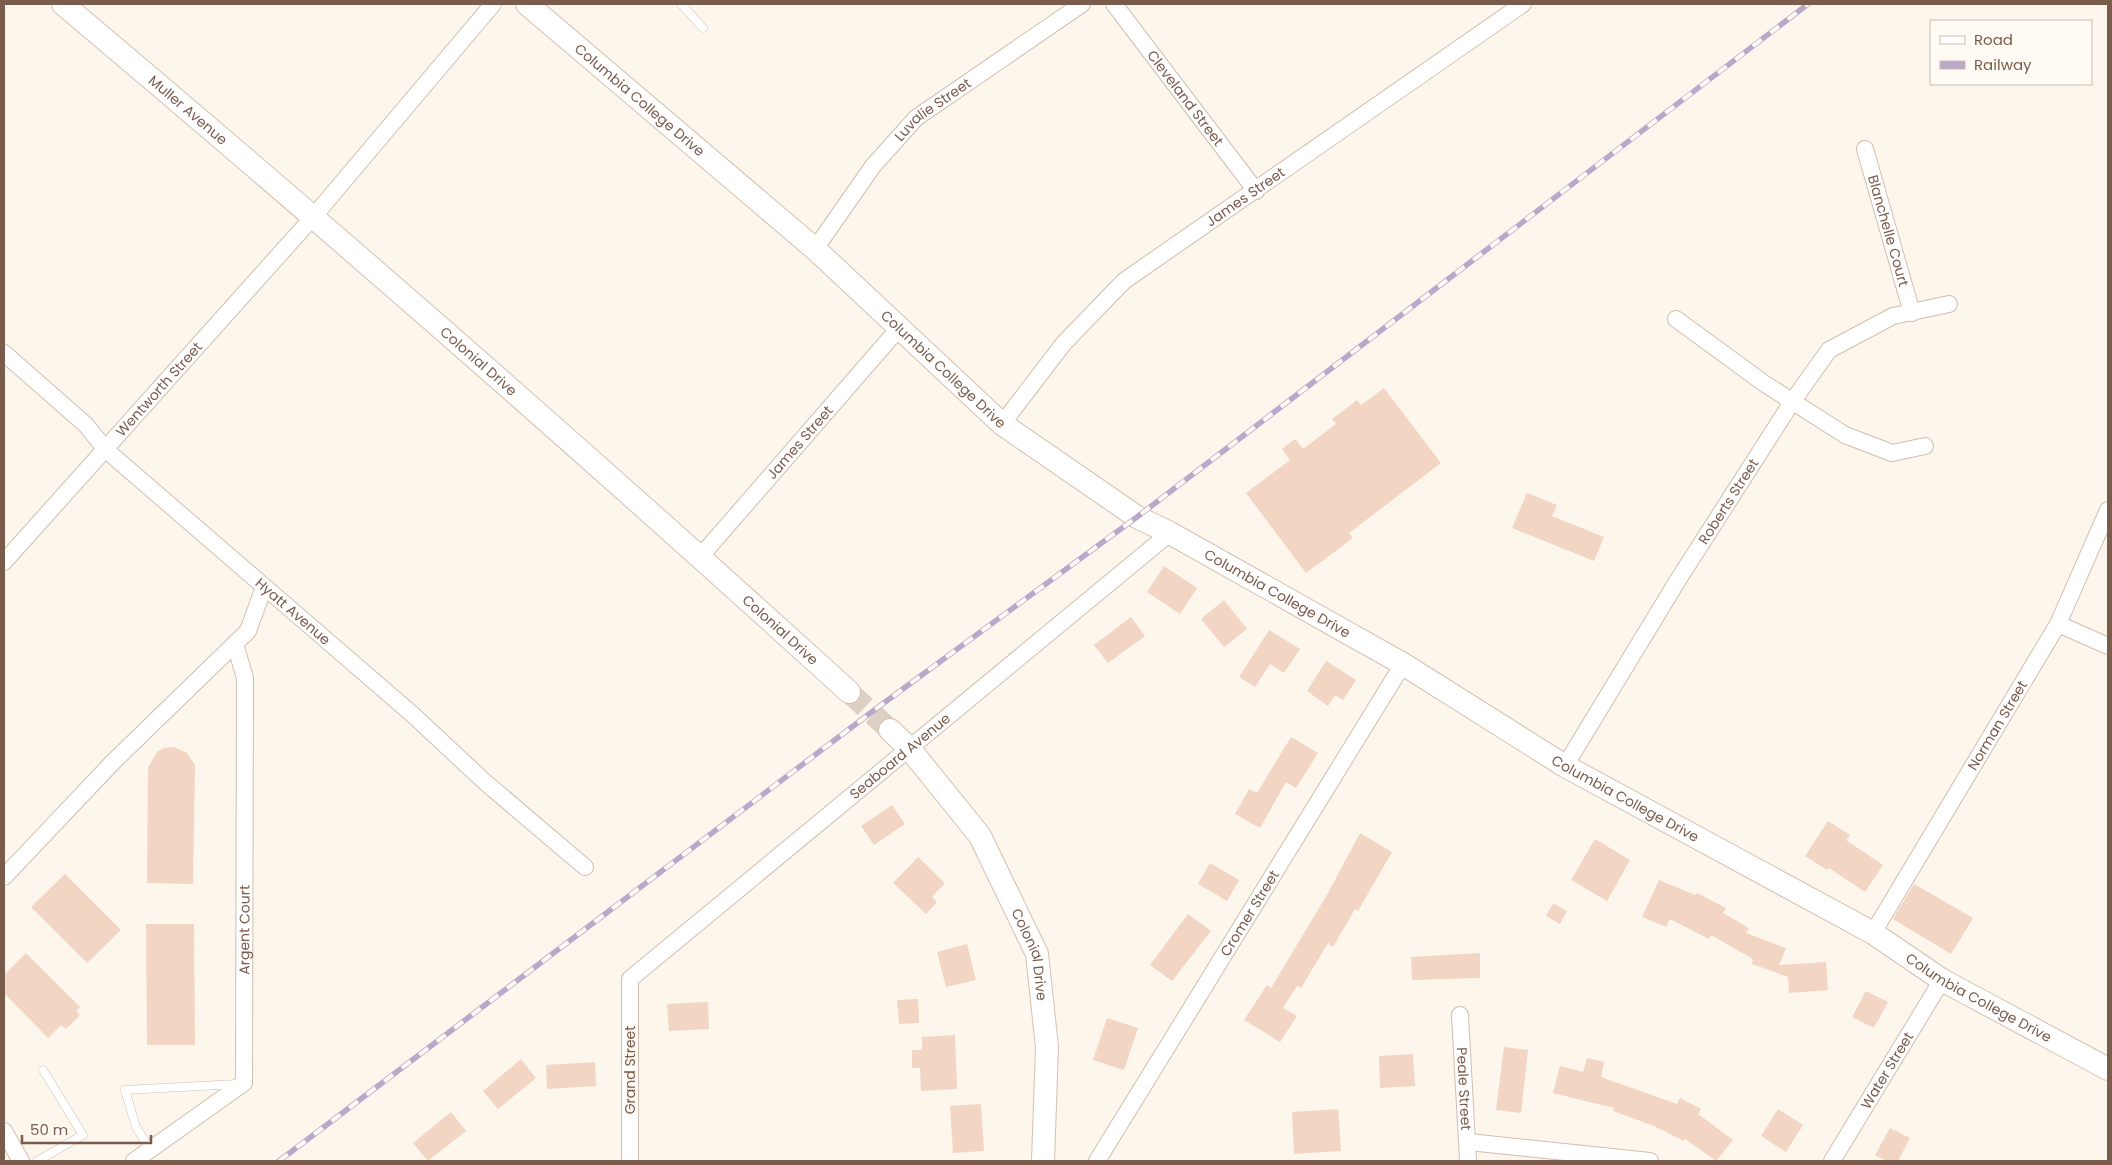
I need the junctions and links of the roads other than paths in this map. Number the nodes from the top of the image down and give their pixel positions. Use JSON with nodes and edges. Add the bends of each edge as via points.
{"nodes":[{"id":1,"x":63,"y":4,"type":"edge"},
{"id":2,"x":494,"y":4,"type":"edge"},
{"id":3,"x":527,"y":4,"type":"edge"},
{"id":4,"x":681,"y":4,"type":"edge"},
{"id":5,"x":1082,"y":4,"type":"edge"},
{"id":6,"x":1114,"y":4,"type":"edge"},
{"id":7,"x":1522,"y":4,"type":"edge"},
{"id":8,"x":703,"y":28,"type":"dead end"},
{"id":9,"x":1865,"y":149,"type":"dead end"},
{"id":10,"x":1256,"y":191,"type":"junction"},
{"id":11,"x":314,"y":216,"type":"junction"},
{"id":12,"x":815,"y":249,"type":"junction"},
{"id":13,"x":1949,"y":304,"type":"dead end"},
{"id":14,"x":1912,"y":313,"type":"junction"},
{"id":15,"x":1676,"y":319,"type":"dead end"},
{"id":16,"x":900,"y":327,"type":"junction"},
{"id":17,"x":4,"y":353,"type":"edge"},
{"id":18,"x":1792,"y":402,"type":"junction"},
{"id":19,"x":1002,"y":424,"type":"junction"},
{"id":20,"x":1925,"y":446,"type":"dead end"},
{"id":21,"x":106,"y":450,"type":"junction"},
{"id":22,"x":2108,"y":510,"type":"edge"},
{"id":23,"x":1170,"y":533,"type":"junction"},
{"id":24,"x":700,"y":557,"type":"junction"},
{"id":25,"x":4,"y":562,"type":"edge"},
{"id":26,"x":264,"y":587,"type":"junction"},
{"id":27,"x":2058,"y":624,"type":"junction"},
{"id":28,"x":235,"y":644,"type":"junction"},
{"id":29,"x":2108,"y":646,"type":"edge"},
{"id":30,"x":1404,"y":664,"type":"junction"},
{"id":31,"x":849,"y":692,"type":"tunnel mouth"},
{"id":32,"x":890,"y":730,"type":"tunnel mouth"},
{"id":33,"x":909,"y":748,"type":"junction"},
{"id":34,"x":1565,"y":766,"type":"junction"},
{"id":35,"x":585,"y":866,"type":"dead end"},
{"id":36,"x":4,"y":877,"type":"edge"},
{"id":37,"x":1873,"y":932,"type":"junction"},
{"id":38,"x":630,"y":979,"type":"joint"},
{"id":39,"x":1942,"y":980,"type":"junction"},
{"id":40,"x":1460,"y":1015,"type":"dead end"},
{"id":41,"x":2108,"y":1069,"type":"edge"},
{"id":42,"x":43,"y":1070,"type":"dead end"},
{"id":43,"x":244,"y":1083,"type":"junction"},
{"id":44,"x":4,"y":1131,"type":"edge"},
{"id":45,"x":1469,"y":1142,"type":"junction"},
{"id":46,"x":150,"y":1149,"type":"junction"},
{"id":47,"x":21,"y":1161,"type":"edge"},
{"id":48,"x":38,"y":1161,"type":"edge"},
{"id":49,"x":134,"y":1161,"type":"edge"},
{"id":50,"x":630,"y":1161,"type":"edge"},
{"id":51,"x":1043,"y":1161,"type":"edge"},
{"id":52,"x":1097,"y":1161,"type":"edge"},
{"id":53,"x":1468,"y":1161,"type":"edge"},
{"id":54,"x":1650,"y":1161,"type":"edge"},
{"id":55,"x":1832,"y":1161,"type":"edge"}],
"edges":[{"from":1,"to":11,"type":"street","name":"Muller Avenue"},
{"from":2,"to":11,"type":"street"},
{"from":3,"to":12,"type":"street","name":"Columbia College Drive"},
{"from":4,"to":8,"type":"lane"},
{"from":5,"to":12,"type":"street","name":"Luvalie Street","via":[[916,118],[873,166]]},
{"from":6,"to":10,"type":"street","name":"Cleveland Street"},
{"from":7,"to":10,"type":"street","name":"James Street"},
{"from":9,"to":14,"type":"street","name":"Blanchelle Court"},
{"from":10,"to":19,"type":"street","name":"James Street","via":[[1124,281],[1064,343]]},
{"from":11,"to":21,"type":"street","name":"Wentworth Street"},
{"from":11,"to":24,"type":"street","name":"Colonial Drive"},
{"from":12,"to":16,"type":"street","name":"Columbia College Drive"},
{"from":13,"to":14,"type":"street","name":"Roberts Street"},
{"from":14,"to":18,"type":"street","name":"Roberts Street","via":[[1893,316],[1829,350]]},
{"from":15,"to":18,"type":"street"},
{"from":16,"to":19,"type":"street","name":"Columbia College Drive"},
{"from":16,"to":24,"type":"street","name":"James Street"},
{"from":17,"to":21,"type":"street","name":"Hyatt Avenue","via":[[86,425]]},
{"from":18,"to":20,"type":"street","via":[[1845,435],[1892,453]]},
{"from":18,"to":34,"type":"street","name":"Roberts Street","via":[[1678,580]]},
{"from":19,"to":23,"type":"street","name":"Columbia College Drive","via":[[1137,517]]},
{"from":21,"to":25,"type":"street","name":"Wentworth Street"},
{"from":21,"to":26,"type":"street","name":"Hyatt Avenue"},
{"from":22,"to":27,"type":"street","name":"Norman Street"},
{"from":23,"to":30,"type":"street","name":"Columbia College Drive"},
{"from":23,"to":33,"type":"street","name":"Seaboard Avenue"},
{"from":24,"to":31,"type":"street","name":"Colonial Drive"},
{"from":26,"to":28,"type":"street","via":[[248,631]]},
{"from":26,"to":35,"type":"street","name":"Hyatt Avenue"},
{"from":27,"to":29,"type":"street"},
{"from":27,"to":37,"type":"street","name":"Norman Street"},
{"from":28,"to":36,"type":"street","via":[[113,762]]},
{"from":28,"to":43,"type":"street","name":"Argent Court","via":[[245,678]]},
{"from":30,"to":34,"type":"street","name":"Columbia College Drive"},
{"from":30,"to":52,"type":"street","name":"Cromer Street"},
{"from":32,"to":33,"type":"street","name":"Colonial Drive"},
{"from":33,"to":38,"type":"street","name":"Seaboard Avenue"},
{"from":33,"to":51,"type":"street","name":"Colonial Drive","via":[[980,836],[1037,954],[1047,1047]]},
{"from":34,"to":37,"type":"street","name":"Columbia College Drive"},
{"from":37,"to":39,"type":"street","name":"Columbia College Drive"},
{"from":38,"to":50,"type":"street","name":"Grand Street"},
{"from":39,"to":41,"type":"street","name":"Columbia College Drive"},
{"from":39,"to":55,"type":"street","name":"Water Street"},
{"from":40,"to":45,"type":"street","name":"Peale Street"},
{"from":42,"to":48,"type":"lane","via":[[83,1135]]},
{"from":43,"to":46,"type":"street"},
{"from":43,"to":46,"type":"lane","via":[[125,1090],[136,1127]]},
{"from":44,"to":47,"type":"street"},
{"from":45,"to":53,"type":"street","name":"Peale Street"},
{"from":45,"to":54,"type":"street"},
{"from":46,"to":49,"type":"street"}]}
